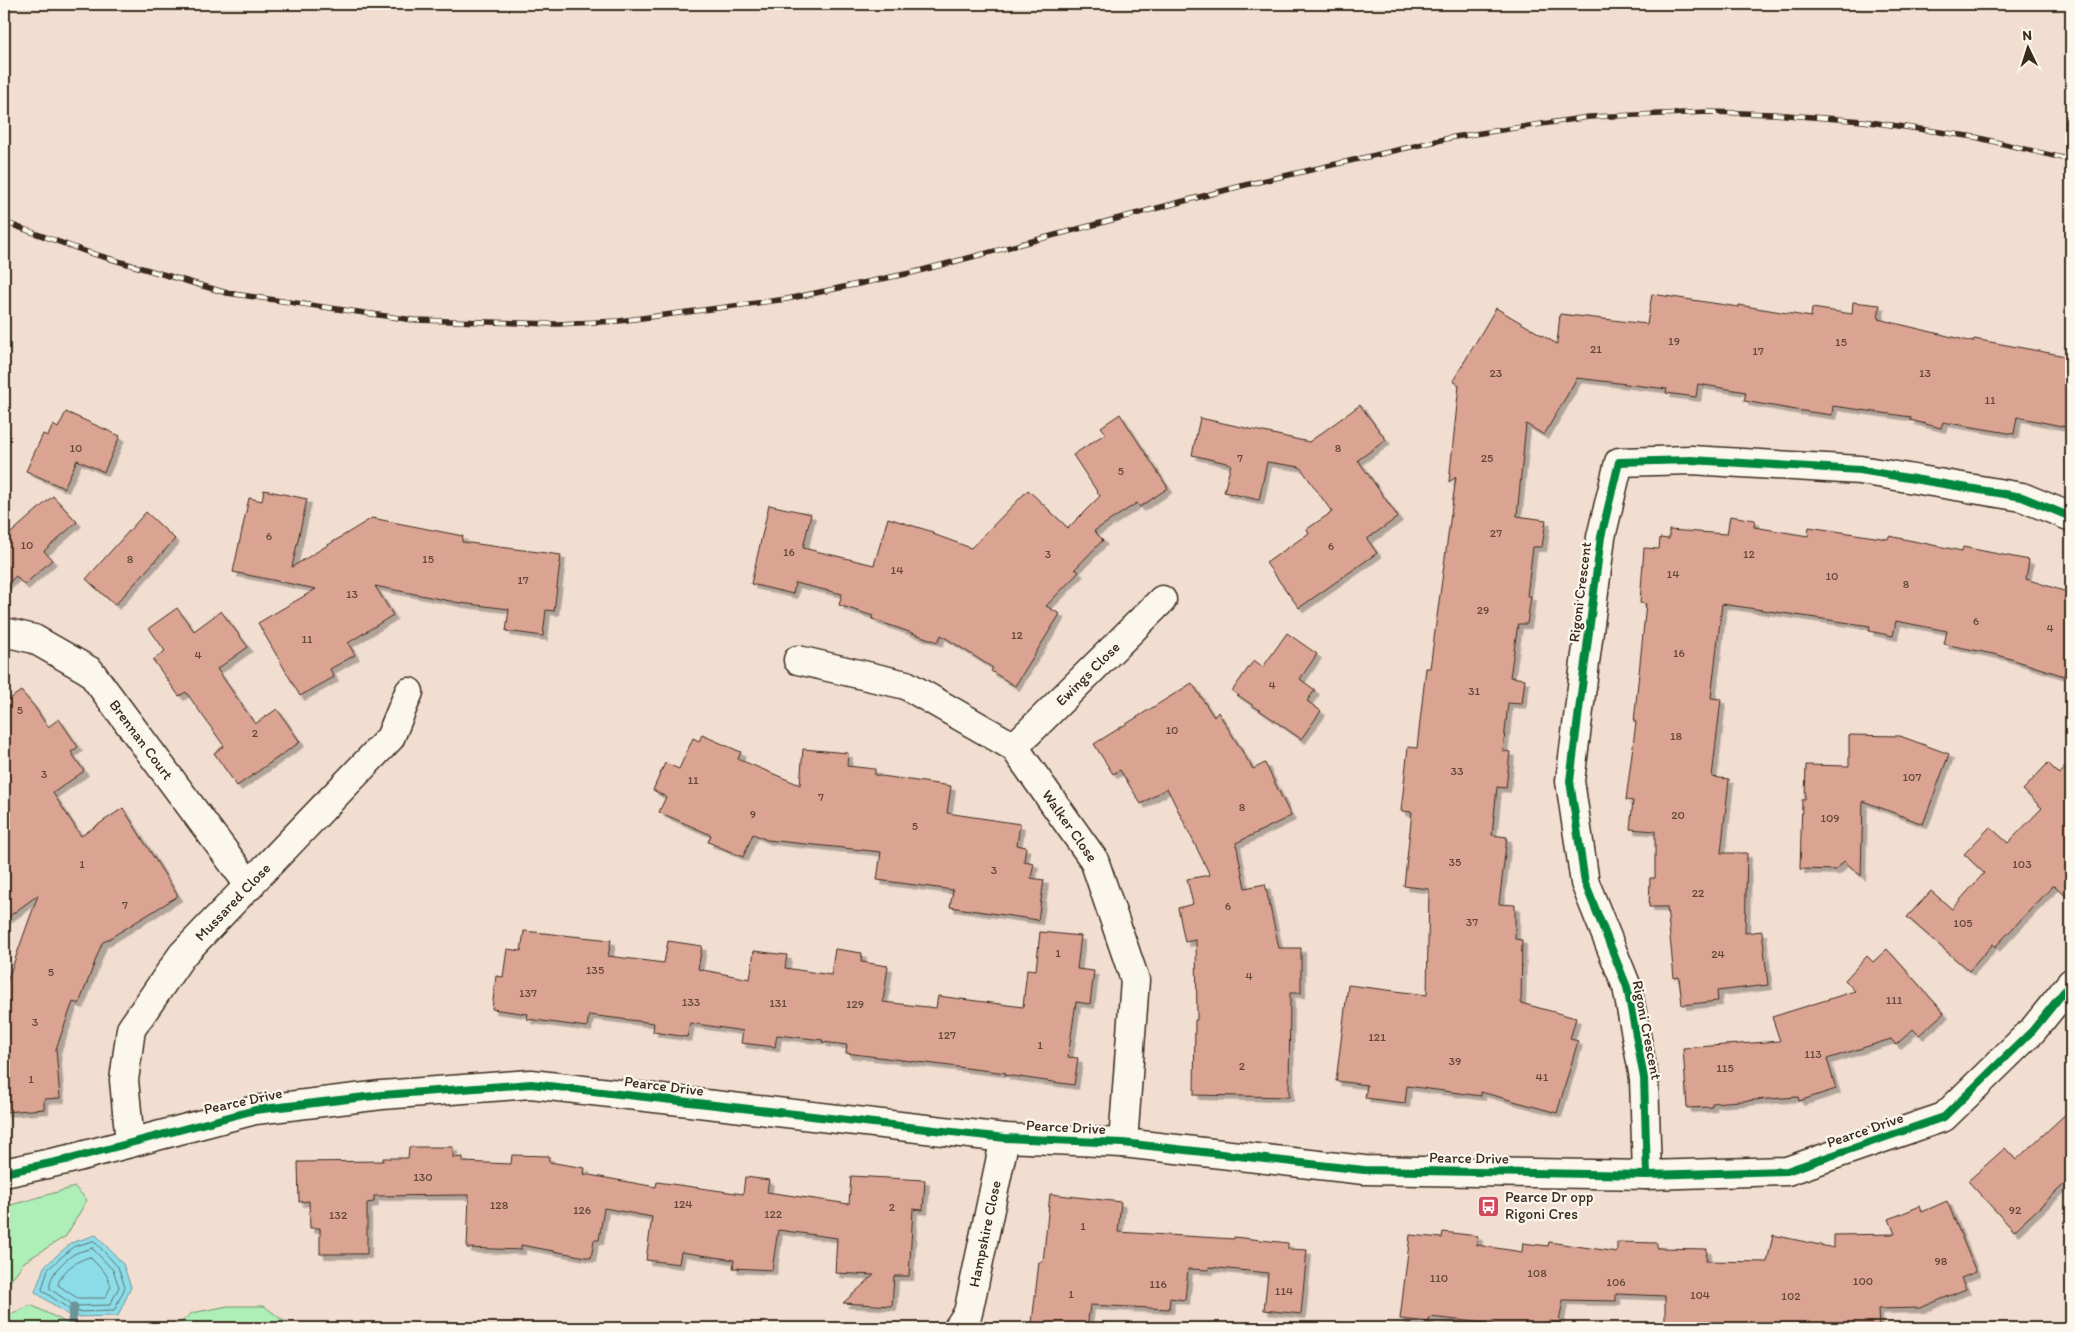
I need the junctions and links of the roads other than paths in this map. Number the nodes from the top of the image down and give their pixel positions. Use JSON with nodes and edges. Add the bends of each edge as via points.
{"nodes":[{"id":1,"x":2071,"y":517,"type":"edge"},
{"id":2,"x":1162,"y":600,"type":"dead end"},
{"id":3,"x":4,"y":632,"type":"edge"},
{"id":4,"x":798,"y":660,"type":"dead end"},
{"id":5,"x":409,"y":692,"type":"dead end"},
{"id":6,"x":1014,"y":747,"type":"junction"},
{"id":7,"x":250,"y":886,"type":"junction"},
{"id":8,"x":2071,"y":983,"type":"edge"},
{"id":9,"x":1005,"y":1138,"type":"junction"},
{"id":10,"x":130,"y":1143,"type":"junction"},
{"id":11,"x":1123,"y":1144,"type":"junction"},
{"id":12,"x":4,"y":1173,"type":"edge"},
{"id":13,"x":1647,"y":1175,"type":"junction"},
{"id":14,"x":958,"y":1328,"type":"edge"}],
"edges":[{"from":1,"to":13,"type":"street","name":"Rigoni Crescent","via":[[2022,497],[1860,470],[1690,460],[1619,462],[1601,537],[1570,781],[1584,883],[1627,987],[1644,1078]]},
{"from":2,"to":6,"type":"street","name":"Ewings Close"},
{"from":3,"to":7,"type":"street","name":"Brennan Court","via":[[34,639],[90,671]]},
{"from":4,"to":6,"type":"street","name":"Walker Close","via":[[906,685]]},
{"from":5,"to":7,"type":"street","name":"Mussared Close","via":[[390,738]]},
{"from":6,"to":11,"type":"street","name":"Walker Close","via":[[1094,860],[1135,980]]},
{"from":7,"to":10,"type":"street","name":"Mussared Close","via":[[182,955],[131,1029],[124,1080]]},
{"from":8,"to":13,"type":"street","name":"Pearce Drive","via":[[2033,1030],[1944,1117],[1787,1171]]},
{"from":9,"to":10,"type":"street","name":"Pearce Drive","via":[[531,1084],[382,1095],[255,1110]]},
{"from":9,"to":11,"type":"street","name":"Pearce Drive"},
{"from":9,"to":14,"type":"street","name":"Hampshire Close","via":[[968,1312]]},
{"from":10,"to":12,"type":"street","name":"Pearce Drive"},
{"from":11,"to":13,"type":"street","name":"Pearce Drive","via":[[1364,1170]]}]}
